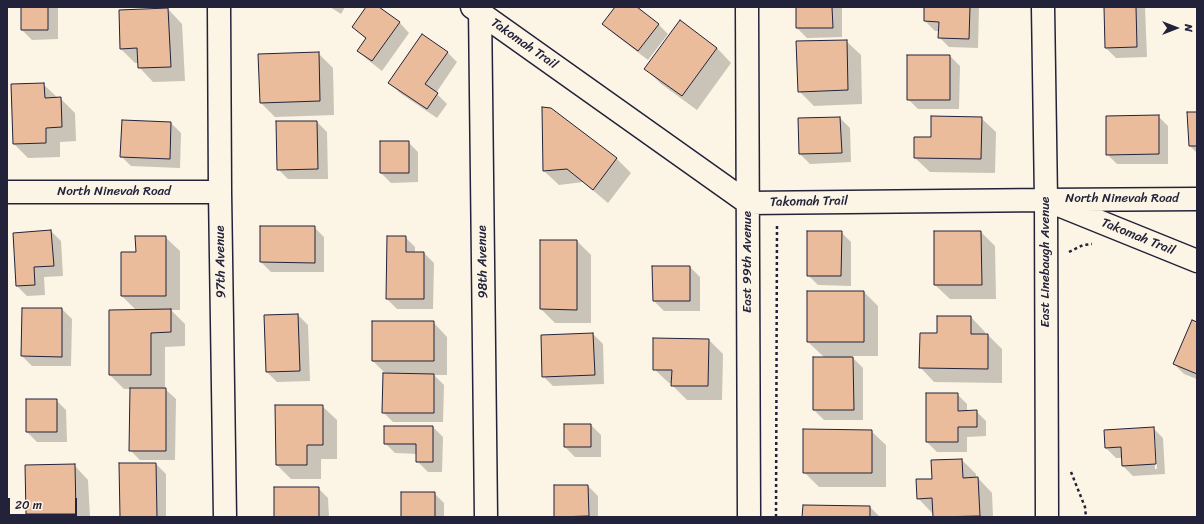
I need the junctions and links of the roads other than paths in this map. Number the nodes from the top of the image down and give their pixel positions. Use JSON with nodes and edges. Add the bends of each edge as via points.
{"nodes":[{"id":1,"x":219,"y":7,"type":"edge"},
{"id":2,"x":747,"y":7,"type":"edge"},
{"id":3,"x":1043,"y":7,"type":"edge"},
{"id":4,"x":478,"y":9,"type":"edge"},
{"id":5,"x":7,"y":192,"type":"edge"},
{"id":6,"x":220,"y":192,"type":"junction"},
{"id":7,"x":1197,"y":199,"type":"edge"},
{"id":8,"x":1046,"y":200,"type":"junction"},
{"id":9,"x":748,"y":203,"type":"junction"},
{"id":10,"x":1197,"y":261,"type":"edge"},
{"id":11,"x":225,"y":517,"type":"edge"},
{"id":12,"x":486,"y":517,"type":"edge"},
{"id":13,"x":749,"y":517,"type":"edge"},
{"id":14,"x":1047,"y":517,"type":"edge"}],
"edges":[{"from":1,"to":6,"type":"street","name":"97th Avenue"},
{"from":2,"to":9,"type":"street","name":"East 99th Avenue"},
{"from":3,"to":8,"type":"street","name":"East Linebaugh Avenue"},
{"from":4,"to":9,"type":"street","name":"Takomah Trail"},
{"from":4,"to":12,"type":"street","name":"98th Avenue"},
{"from":5,"to":6,"type":"street","name":"North Ninevah Road"},
{"from":6,"to":11,"type":"street","name":"97th Avenue"},
{"from":7,"to":8,"type":"street","name":"North Ninevah Road"},
{"from":8,"to":9,"type":"street","name":"Takomah Trail"},
{"from":8,"to":10,"type":"street","name":"Takomah Trail"},
{"from":8,"to":14,"type":"street","name":"East Linebaugh Avenue"},
{"from":9,"to":13,"type":"street","name":"East 99th Avenue"}]}
